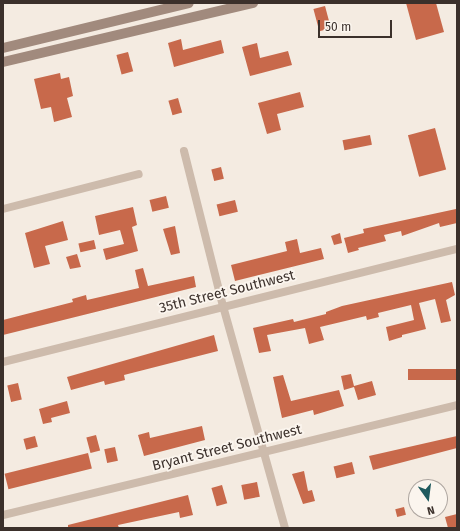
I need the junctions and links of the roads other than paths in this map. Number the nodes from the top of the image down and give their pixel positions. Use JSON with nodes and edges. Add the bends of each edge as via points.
{"nodes":[{"id":1,"x":189,"y":3,"type":"edge"},
{"id":2,"x":253,"y":3,"type":"edge"},
{"id":3,"x":3,"y":48,"type":"edge"},
{"id":4,"x":3,"y":62,"type":"edge"},
{"id":5,"x":184,"y":151,"type":"dead end"},
{"id":6,"x":139,"y":174,"type":"dead end"},
{"id":7,"x":3,"y":209,"type":"edge"},
{"id":8,"x":457,"y":249,"type":"edge"},
{"id":9,"x":223,"y":306,"type":"junction"},
{"id":10,"x":3,"y":362,"type":"edge"},
{"id":11,"x":457,"y":405,"type":"edge"},
{"id":12,"x":264,"y":452,"type":"junction"},
{"id":13,"x":3,"y":515,"type":"edge"},
{"id":14,"x":285,"y":528,"type":"edge"}],
"edges":[{"from":1,"to":3,"type":"street"},
{"from":2,"to":4,"type":"street"},
{"from":5,"to":9,"type":"street"},
{"from":6,"to":7,"type":"street"},
{"from":8,"to":9,"type":"street","name":"35th Street Southwest"},
{"from":9,"to":10,"type":"street","name":"35th Street Southwest"},
{"from":9,"to":12,"type":"street"},
{"from":11,"to":12,"type":"street","name":"Bryant Street Southwest"},
{"from":12,"to":13,"type":"street","name":"Bryant Street Southwest"},
{"from":12,"to":14,"type":"street"}]}
